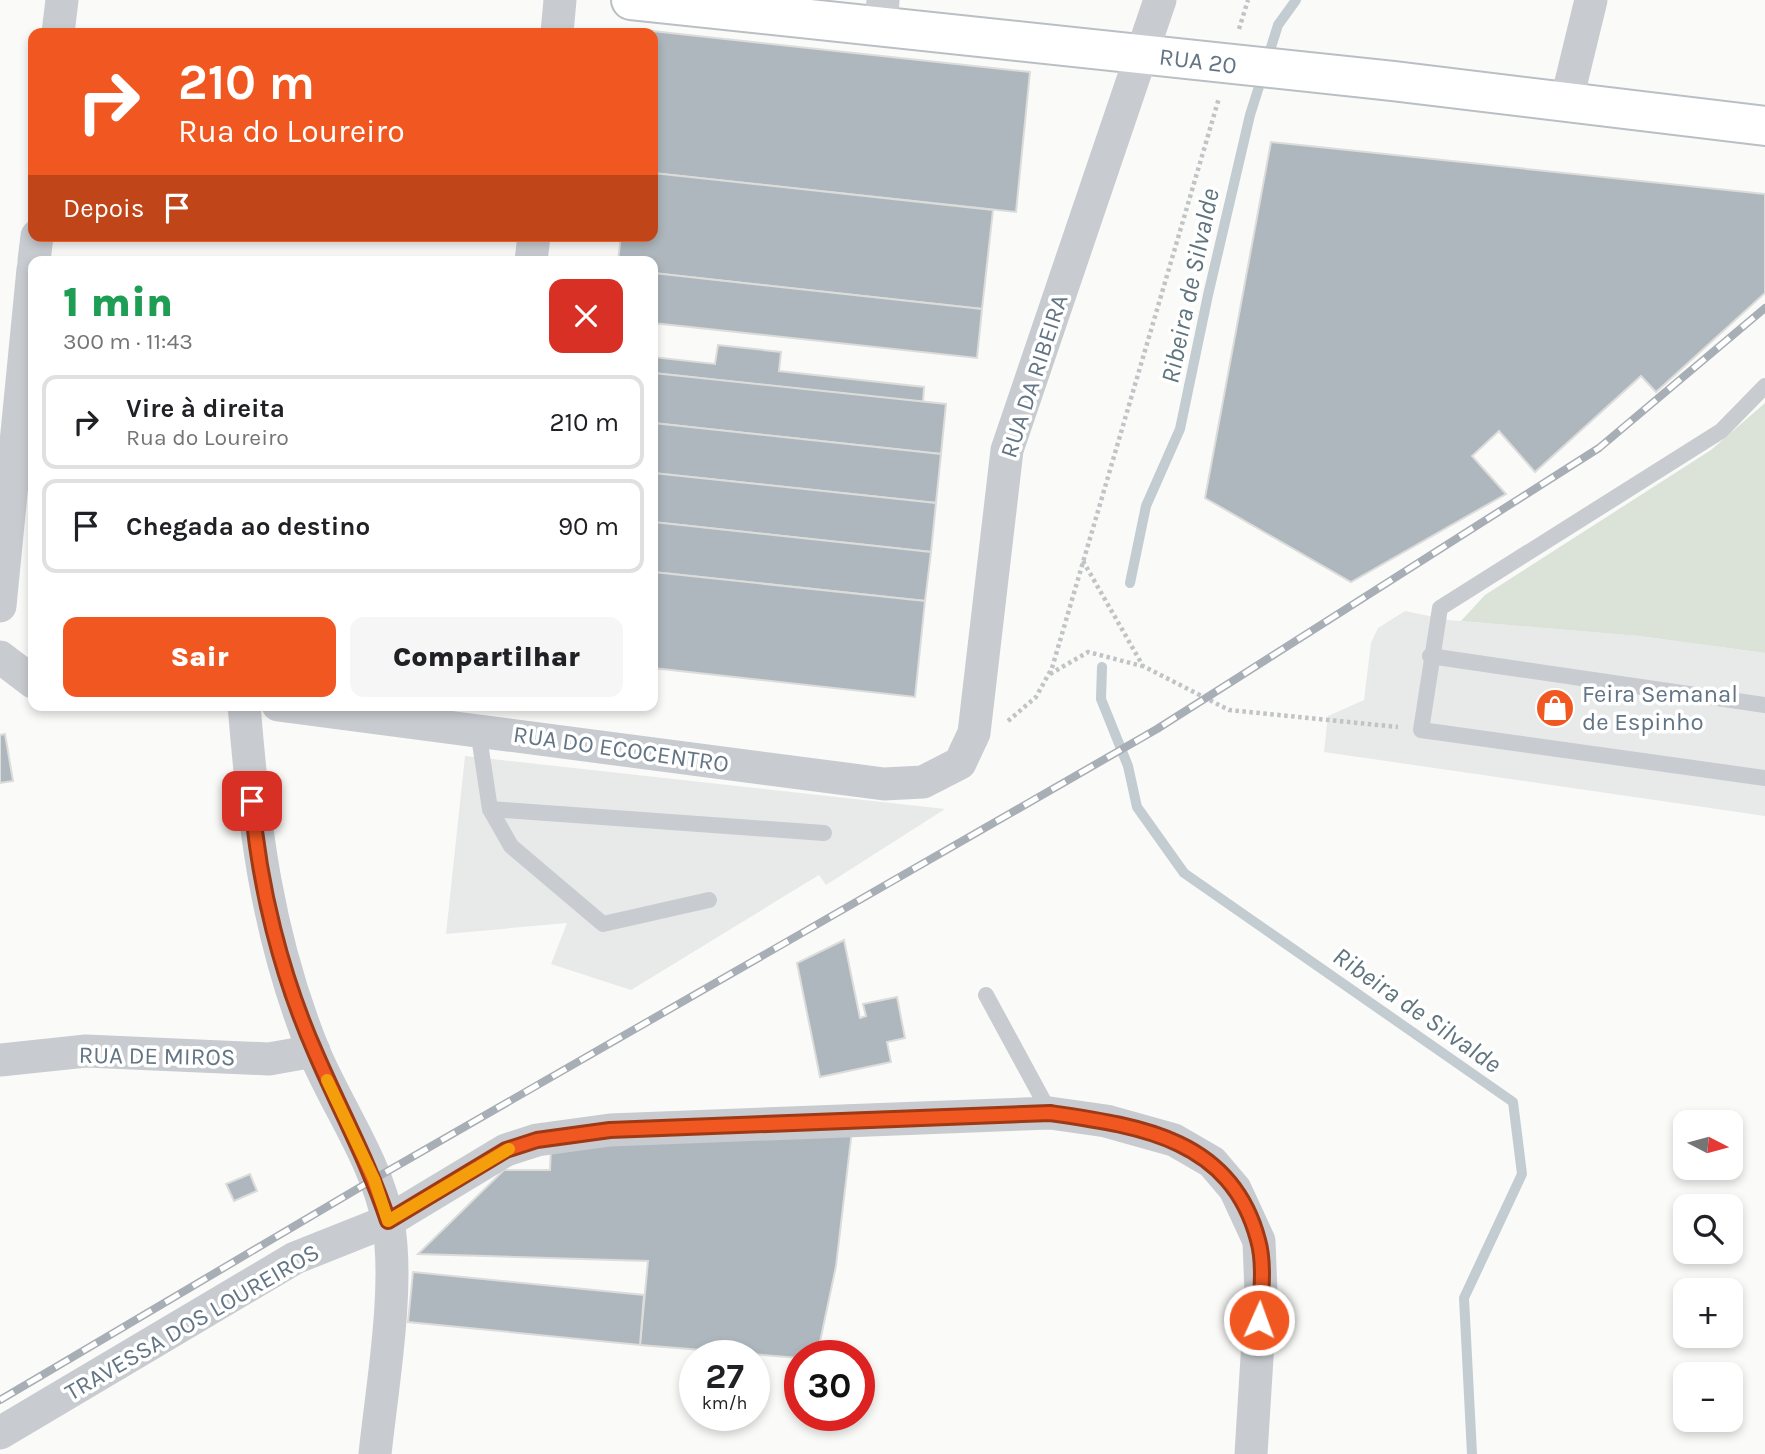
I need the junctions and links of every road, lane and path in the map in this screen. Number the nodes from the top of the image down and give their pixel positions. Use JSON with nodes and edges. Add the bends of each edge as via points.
{"nodes":[{"id":1,"x":62,"y":0,"type":"edge"},
{"id":2,"x":560,"y":0,"type":"edge"},
{"id":3,"x":631,"y":0,"type":"edge"},
{"id":4,"x":1160,"y":0,"type":"edge"},
{"id":5,"x":1591,"y":0,"type":"edge"},
{"id":6,"x":882,"y":13,"type":"edge"},
{"id":7,"x":59,"y":28,"type":"edge"},
{"id":8,"x":557,"y":28,"type":"edge"},
{"id":9,"x":1142,"y":54,"type":"junction"},
{"id":10,"x":1259,"y":69,"type":"junction"},
{"id":11,"x":1566,"y":103,"type":"junction"},
{"id":12,"x":1765,"y":127,"type":"edge"},
{"id":13,"x":28,"y":320,"type":"edge"},
{"id":14,"x":1765,"y":386,"type":"edge"},
{"id":15,"x":1083,"y":561,"type":"junction"},
{"id":16,"x":0,"y":606,"type":"edge"},
{"id":17,"x":1430,"y":656,"type":"junction"},
{"id":18,"x":0,"y":657,"type":"edge"},
{"id":19,"x":1143,"y":666,"type":"junction"},
{"id":20,"x":1048,"y":675,"type":"junction"},
{"id":21,"x":28,"y":678,"type":"edge"},
{"id":22,"x":1765,"y":705,"type":"edge"},
{"id":23,"x":244,"y":711,"type":"edge"},
{"id":24,"x":316,"y":711,"type":"edge"},
{"id":25,"x":479,"y":718,"type":"edge"},
{"id":26,"x":1421,"y":730,"type":"junction"},
{"id":27,"x":960,"y":763,"type":"junction"},
{"id":28,"x":1765,"y":778,"type":"edge"},
{"id":29,"x":489,"y":809,"type":"junction"},
{"id":30,"x":824,"y":833,"type":"dead end"},
{"id":31,"x":709,"y":900,"type":"dead end"},
{"id":32,"x":986,"y":995,"type":"dead end"},
{"id":33,"x":314,"y":1051,"type":"junction"},
{"id":34,"x":0,"y":1060,"type":"edge"},
{"id":35,"x":1050,"y":1113,"type":"junction"},
{"id":36,"x":388,"y":1221,"type":"junction"},
{"id":37,"x":0,"y":1433,"type":"edge"},
{"id":38,"x":375,"y":1454,"type":"edge"},
{"id":39,"x":1251,"y":1454,"type":"edge"}],
"edges":[{"from":1,"to":7,"type":"street"},
{"from":2,"to":8,"type":"street"},
{"from":3,"to":6,"type":"main road","name":"RUA 20"},
{"from":4,"to":9,"type":"street","name":"RUA DA RIBEIRA"},
{"from":5,"to":11,"type":"street"},
{"from":6,"to":9,"type":"main road","name":"RUA 20"},
{"from":9,"to":10,"type":"main road","name":"RUA 20"},
{"from":9,"to":27,"type":"street","name":"RUA DA RIBEIRA","via":[[1007,450],[974,733]]},
{"from":10,"to":11,"type":"main road","name":"RUA 20"},
{"from":10,"to":15,"type":"path"},
{"from":11,"to":12,"type":"main road","name":"RUA 20"},
{"from":13,"to":16,"type":"street"},
{"from":14,"to":17,"type":"lane","via":[[1721,431],[1440,608]]},
{"from":15,"to":19,"type":"path"},
{"from":15,"to":20,"type":"path"},
{"from":17,"to":22,"type":"lane"},
{"from":17,"to":26,"type":"lane"},
{"from":18,"to":21,"type":"street"},
{"from":19,"to":20,"type":"path","via":[[1088,652]]},
{"from":19,"to":26,"type":"path","via":[[1229,710]]},
{"from":20,"to":27,"type":"path","via":[[1035,697]]},
{"from":23,"to":33,"type":"street","via":[[254,825],[277,946]]},
{"from":24,"to":25,"type":"street","name":"RUA DO ECOCENTRO"},
{"from":25,"to":27,"type":"street","name":"RUA DO ECOCENTRO","via":[[884,784],[923,782]]},
{"from":25,"to":29,"type":"lane"},
{"from":26,"to":28,"type":"lane"},
{"from":29,"to":30,"type":"lane"},
{"from":29,"to":31,"type":"lane","via":[[511,846],[603,925]]},
{"from":32,"to":35,"type":"lane"},
{"from":33,"to":34,"type":"street","name":"RUA DE MIROS","via":[[269,1059],[86,1051]]},
{"from":33,"to":36,"type":"street","via":[[374,1179]]},
{"from":35,"to":36,"type":"street","name":"TRAVESSA DOS LOUREIROS","via":[[610,1130],[537,1140],[506,1150]]},
{"from":35,"to":39,"type":"street","name":"TRAVESSA DOS LOUREIROS","via":[[1106,1121],[1174,1140],[1212,1162],[1235,1189],[1259,1241],[1261,1293]]},
{"from":36,"to":37,"type":"street","name":"TRAVESSA DOS LOUREIROS","via":[[295,1258]]},
{"from":36,"to":38,"type":"street","via":[[391,1260]]}]}
